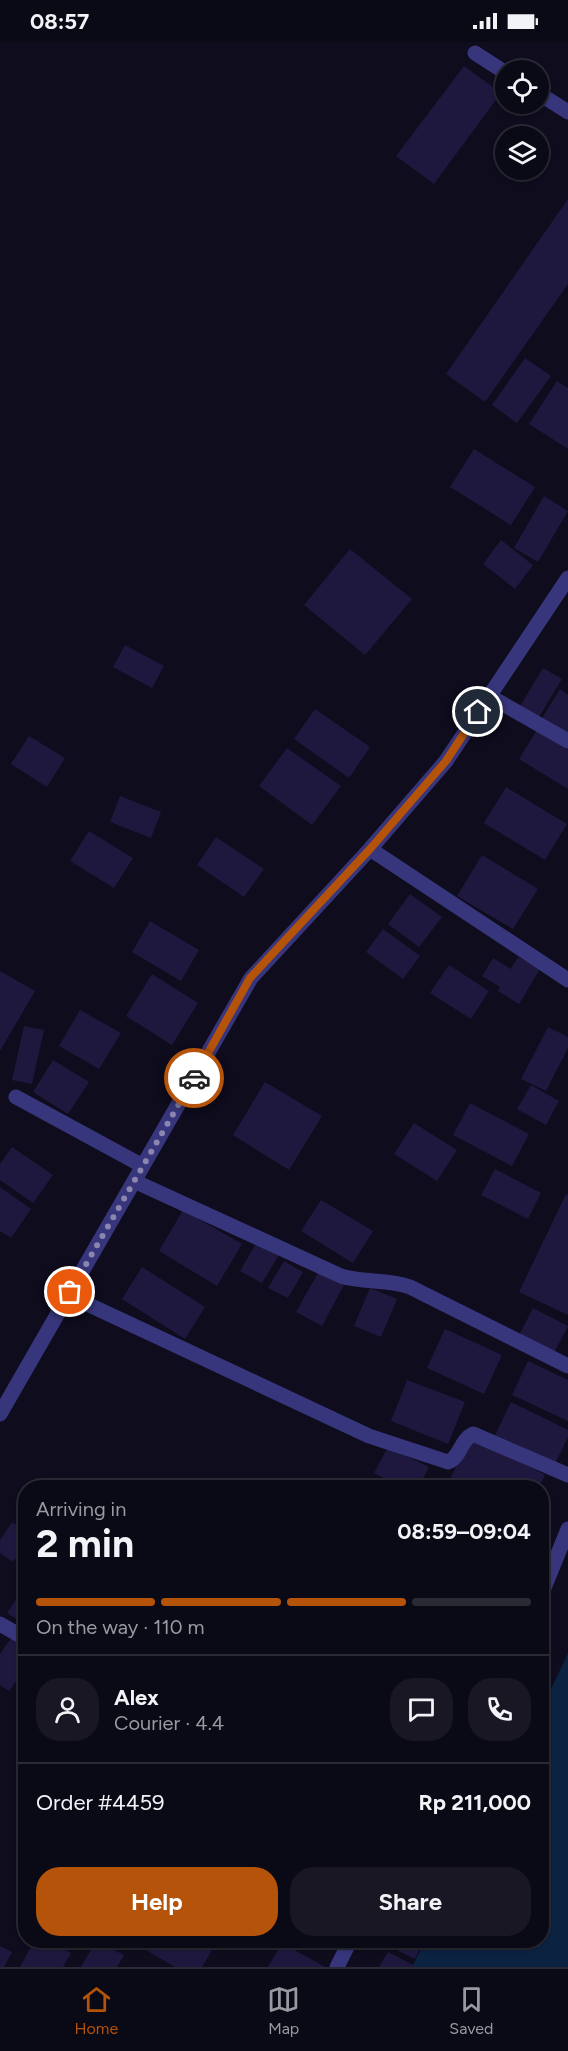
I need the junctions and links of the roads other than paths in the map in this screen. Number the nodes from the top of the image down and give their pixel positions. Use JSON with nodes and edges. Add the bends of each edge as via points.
{"nodes":[{"id":1,"x":475,"y":53,"type":"dead end"},
{"id":2,"x":495,"y":66,"type":"edge"},
{"id":3,"x":549,"y":100,"type":"edge"},
{"id":4,"x":568,"y":112,"type":"edge"},
{"id":5,"x":568,"y":578,"type":"edge"},
{"id":6,"x":489,"y":696,"type":"junction"},
{"id":7,"x":568,"y":741,"type":"edge"},
{"id":8,"x":370,"y":849,"type":"junction"},
{"id":9,"x":568,"y":980,"type":"edge"},
{"id":10,"x":16,"y":1097,"type":"dead end"},
{"id":11,"x":143,"y":1166,"type":"junction"},
{"id":12,"x":134,"y":1181,"type":"junction"},
{"id":13,"x":68,"y":1295,"type":"junction"},
{"id":14,"x":568,"y":1366,"type":"edge"},
{"id":15,"x":0,"y":1414,"type":"edge"},
{"id":16,"x":568,"y":1475,"type":"edge"},
{"id":17,"x":568,"y":1529,"type":"edge"},
{"id":18,"x":549,"y":1576,"type":"edge"},
{"id":19,"x":0,"y":1624,"type":"edge"},
{"id":20,"x":18,"y":1634,"type":"edge"},
{"id":21,"x":346,"y":1948,"type":"edge"},
{"id":22,"x":337,"y":1967,"type":"edge"}],
"edges":[{"from":1,"to":2,"type":"street"},
{"from":3,"to":4,"type":"street"},
{"from":5,"to":6,"type":"street"},
{"from":6,"to":7,"type":"street"},
{"from":6,"to":8,"type":"street","via":[[446,761]]},
{"from":8,"to":9,"type":"street"},
{"from":8,"to":11,"type":"street","via":[[250,978]]},
{"from":10,"to":11,"type":"street"},
{"from":11,"to":12,"type":"street"},
{"from":12,"to":13,"type":"street"},
{"from":12,"to":14,"type":"street","via":[[341,1276],[410,1287]]},
{"from":13,"to":15,"type":"street"},
{"from":13,"to":16,"type":"street","via":[[383,1442],[448,1462],[472,1434]]},
{"from":17,"to":18,"type":"street"},
{"from":19,"to":20,"type":"street"},
{"from":21,"to":22,"type":"street"}]}
